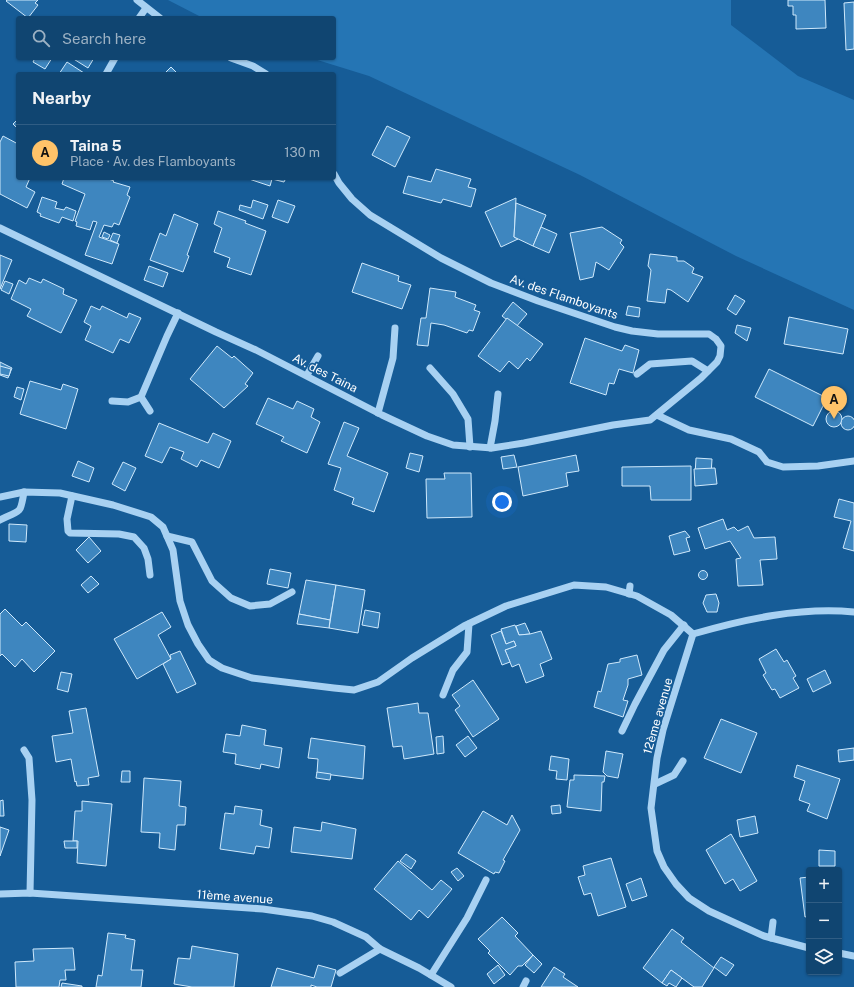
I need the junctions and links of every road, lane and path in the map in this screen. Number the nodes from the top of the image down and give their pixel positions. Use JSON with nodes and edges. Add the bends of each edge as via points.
{"nodes":[{"id":1,"x":137,"y":0,"type":"edge"},
{"id":2,"x":146,"y":8,"type":"junction"},
{"id":3,"x":140,"y":16,"type":"edge"},
{"id":4,"x":157,"y":16,"type":"edge"},
{"id":5,"x":114,"y":60,"type":"edge"},
{"id":6,"x":236,"y":60,"type":"edge"},
{"id":7,"x":107,"y":72,"type":"edge"},
{"id":8,"x":263,"y":72,"type":"edge"},
{"id":9,"x":336,"y":178,"type":"edge"},
{"id":10,"x":0,"y":228,"type":"edge"},
{"id":11,"x":178,"y":313,"type":"junction"},
{"id":12,"x":395,"y":328,"type":"dead end"},
{"id":13,"x":318,"y":356,"type":"dead end"},
{"id":14,"x":430,"y":368,"type":"dead end"},
{"id":15,"x":708,"y":371,"type":"junction"},
{"id":16,"x":637,"y":374,"type":"dead end"},
{"id":17,"x":307,"y":375,"type":"junction"},
{"id":18,"x":498,"y":394,"type":"dead end"},
{"id":19,"x":141,"y":397,"type":"junction"},
{"id":20,"x":112,"y":401,"type":"dead end"},
{"id":21,"x":150,"y":411,"type":"dead end"},
{"id":22,"x":378,"y":413,"type":"junction"},
{"id":23,"x":657,"y":415,"type":"junction"},
{"id":24,"x":470,"y":447,"type":"junction"},
{"id":25,"x":490,"y":448,"type":"junction"},
{"id":26,"x":854,"y":461,"type":"edge"},
{"id":27,"x":24,"y":492,"type":"junction"},
{"id":28,"x":72,"y":496,"type":"junction"},
{"id":29,"x":0,"y":497,"type":"edge"},
{"id":30,"x":0,"y":520,"type":"edge"},
{"id":31,"x":167,"y":536,"type":"junction"},
{"id":32,"x":150,"y":575,"type":"dead end"},
{"id":33,"x":630,"y":586,"type":"dead end"},
{"id":34,"x":292,"y":592,"type":"dead end"},
{"id":35,"x":629,"y":594,"type":"junction"},
{"id":36,"x":854,"y":612,"type":"edge"},
{"id":37,"x":469,"y":624,"type":"junction"},
{"id":38,"x":684,"y":625,"type":"junction"},
{"id":39,"x":693,"y":634,"type":"junction"},
{"id":40,"x":444,"y":695,"type":"dead end"},
{"id":41,"x":622,"y":731,"type":"dead end"},
{"id":42,"x":24,"y":750,"type":"dead end"},
{"id":43,"x":683,"y":761,"type":"dead end"},
{"id":44,"x":655,"y":784,"type":"junction"},
{"id":45,"x":486,"y":880,"type":"dead end"},
{"id":46,"x":30,"y":893,"type":"junction"},
{"id":47,"x":0,"y":894,"type":"edge"},
{"id":48,"x":773,"y":922,"type":"dead end"},
{"id":49,"x":772,"y":938,"type":"junction"},
{"id":50,"x":806,"y":947,"type":"edge"},
{"id":51,"x":380,"y":949,"type":"junction"},
{"id":52,"x":842,"y":954,"type":"edge"},
{"id":53,"x":854,"y":956,"type":"edge"},
{"id":54,"x":340,"y":972,"type":"dead end"},
{"id":55,"x":431,"y":975,"type":"junction"},
{"id":56,"x":451,"y":987,"type":"edge"}],
"edges":[{"from":1,"to":2,"type":"street"},
{"from":2,"to":3,"type":"street"},
{"from":2,"to":4,"type":"street"},
{"from":5,"to":7,"type":"street"},
{"from":6,"to":8,"type":"street"},
{"from":9,"to":15,"type":"street","name":"Av. des Flamboyants","via":[[352,199],[371,216],[441,258],[491,283],[632,331],[709,334],[716,339],[721,349],[717,362]]},
{"from":10,"to":11,"type":"street","name":"Av. des Taina"},
{"from":11,"to":17,"type":"street","name":"Av. des Taina"},
{"from":11,"to":19,"type":"street"},
{"from":12,"to":22,"type":"street","via":[[393,358]]},
{"from":13,"to":17,"type":"street"},
{"from":14,"to":24,"type":"street","via":[[453,394],[468,420]]},
{"from":15,"to":16,"type":"street","via":[[692,361],[650,364]]},
{"from":15,"to":23,"type":"street","name":"Av. des Flamboyants"},
{"from":17,"to":22,"type":"street","name":"Av. des Taina"},
{"from":18,"to":25,"type":"street"},
{"from":19,"to":20,"type":"street","via":[[128,402]]},
{"from":19,"to":21,"type":"street"},
{"from":22,"to":24,"type":"street","name":"Av. des Taina","via":[[427,436],[453,445]]},
{"from":23,"to":25,"type":"street","name":"Av. des Taina","via":[[645,421]]},
{"from":23,"to":26,"type":"street","via":[[690,430],[731,439],[759,452],[767,462],[783,467]]},
{"from":24,"to":25,"type":"street","name":"Av. des Taina"},
{"from":27,"to":28,"type":"street"},
{"from":27,"to":29,"type":"street"},
{"from":27,"to":30,"type":"street","via":[[19,512]]},
{"from":28,"to":31,"type":"street","via":[[151,517],[163,527]]},
{"from":28,"to":32,"type":"street","via":[[67,519],[68,531],[134,537],[144,548]]},
{"from":31,"to":34,"type":"street","via":[[192,542],[212,581],[231,598],[250,606],[270,604]]},
{"from":31,"to":37,"type":"street","via":[[173,550],[180,601],[198,644],[208,660],[222,668],[252,678],[354,690],[378,682]]},
{"from":33,"to":35,"type":"street"},
{"from":35,"to":37,"type":"street","via":[[606,587],[574,585],[506,606]]},
{"from":35,"to":38,"type":"street","via":[[671,615]]},
{"from":36,"to":39,"type":"street","via":[[833,610],[760,617]]},
{"from":37,"to":40,"type":"street","via":[[467,652],[453,670]]},
{"from":38,"to":39,"type":"street"},
{"from":38,"to":41,"type":"street","via":[[664,650]]},
{"from":39,"to":44,"type":"street","name":"12ème avenue","via":[[663,730]]},
{"from":42,"to":46,"type":"street","via":[[29,758],[32,800]]},
{"from":43,"to":44,"type":"street","via":[[674,775]]},
{"from":44,"to":49,"type":"street","name":"12ème avenue","via":[[651,808],[657,851],[676,884],[709,911]]},
{"from":45,"to":55,"type":"street","via":[[467,918]]},
{"from":46,"to":47,"type":"street","name":"11ème avenue"},
{"from":46,"to":51,"type":"street","name":"11ème avenue","via":[[263,909],[312,916],[333,922],[366,937]]},
{"from":48,"to":49,"type":"street"},
{"from":49,"to":50,"type":"street","name":"12ème avenue"},
{"from":51,"to":54,"type":"street"},
{"from":51,"to":55,"type":"street","name":"11ème avenue"},
{"from":52,"to":53,"type":"street"},
{"from":55,"to":56,"type":"street","name":"11ème avenue"}]}
